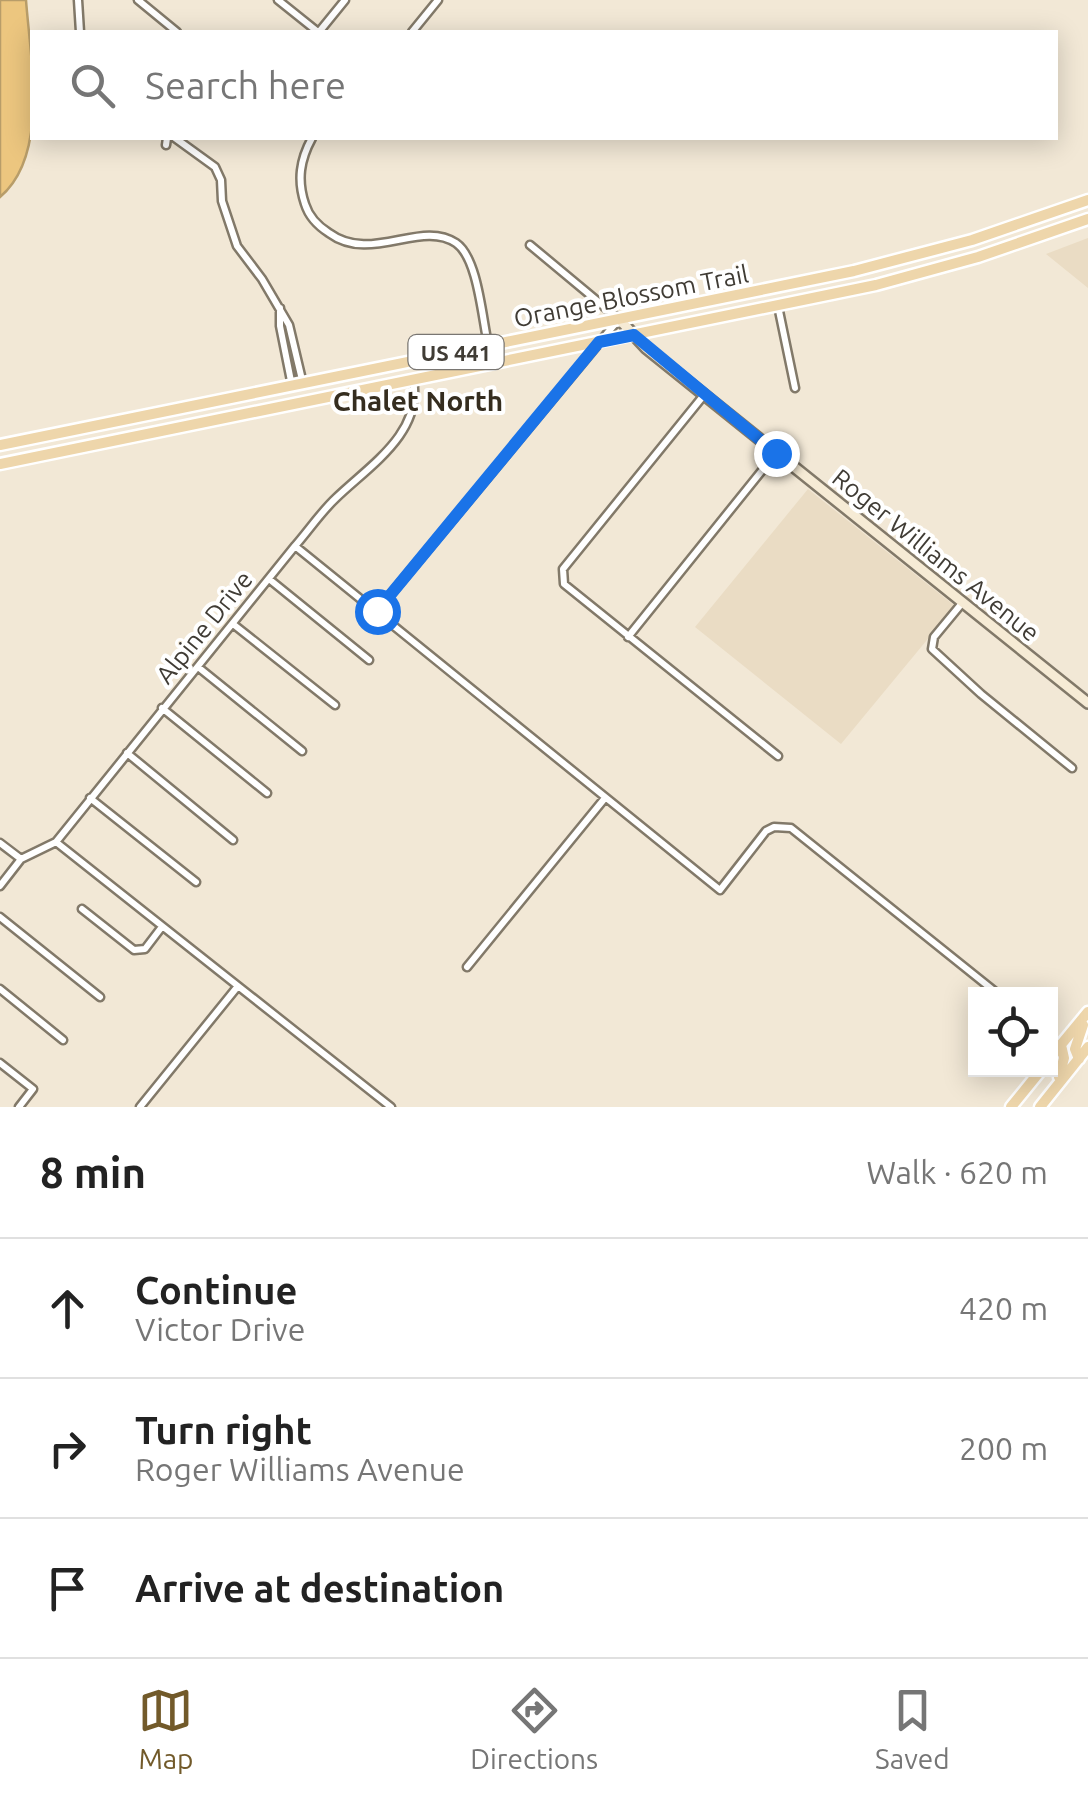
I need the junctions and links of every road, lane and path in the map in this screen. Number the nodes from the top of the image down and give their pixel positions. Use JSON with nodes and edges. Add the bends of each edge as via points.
{"nodes":[{"id":1,"x":78,"y":0,"type":"edge"},
{"id":2,"x":138,"y":0,"type":"edge"},
{"id":3,"x":278,"y":0,"type":"edge"},
{"id":4,"x":345,"y":0,"type":"edge"},
{"id":5,"x":438,"y":0,"type":"edge"},
{"id":6,"x":80,"y":30,"type":"edge"},
{"id":7,"x":175,"y":30,"type":"edge"},
{"id":8,"x":316,"y":30,"type":"edge"},
{"id":9,"x":320,"y":30,"type":"edge"},
{"id":10,"x":414,"y":30,"type":"edge"},
{"id":11,"x":178,"y":140,"type":"edge"},
{"id":12,"x":310,"y":140,"type":"edge"},
{"id":13,"x":1088,"y":200,"type":"edge"},
{"id":14,"x":1088,"y":219,"type":"edge"},
{"id":15,"x":530,"y":245,"type":"dead end"},
{"id":16,"x":933,"y":252,"type":"junction"},
{"id":17,"x":938,"y":269,"type":"junction"},
{"id":18,"x":775,"y":288,"type":"junction"},
{"id":19,"x":778,"y":306,"type":"junction"},
{"id":20,"x":619,"y":320,"type":"junction"},
{"id":21,"x":634,"y":335,"type":"junction"},
{"id":22,"x":599,"y":342,"type":"junction"},
{"id":23,"x":488,"y":346,"type":"junction"},
{"id":24,"x":465,"y":370,"type":"junction"},
{"id":25,"x":414,"y":380,"type":"junction"},
{"id":26,"x":297,"y":385,"type":"junction"},
{"id":27,"x":795,"y":388,"type":"dead end"},
{"id":28,"x":704,"y":395,"type":"junction"},
{"id":29,"x":140,"y":417,"type":"junction"},
{"id":30,"x":143,"y":435,"type":"junction"},
{"id":31,"x":0,"y":445,"type":"edge"},
{"id":32,"x":776,"y":453,"type":"junction"},
{"id":33,"x":0,"y":464,"type":"edge"},
{"id":34,"x":295,"y":546,"type":"junction"},
{"id":35,"x":268,"y":579,"type":"junction"},
{"id":36,"x":963,"y":602,"type":"junction"},
{"id":37,"x":377,"y":611,"type":"junction"},
{"id":38,"x":233,"y":624,"type":"junction"},
{"id":39,"x":628,"y":637,"type":"junction"},
{"id":40,"x":370,"y":660,"type":"dead end"},
{"id":41,"x":198,"y":667,"type":"junction"},
{"id":42,"x":1088,"y":703,"type":"edge"},
{"id":43,"x":335,"y":705,"type":"dead end"},
{"id":44,"x":162,"y":708,"type":"junction"},
{"id":45,"x":302,"y":752,"type":"dead end"},
{"id":46,"x":126,"y":753,"type":"junction"},
{"id":47,"x":778,"y":756,"type":"dead end"},
{"id":48,"x":1072,"y":768,"type":"dead end"},
{"id":49,"x":266,"y":793,"type":"dead end"},
{"id":50,"x":90,"y":798,"type":"junction"},
{"id":51,"x":605,"y":798,"type":"junction"},
{"id":52,"x":233,"y":840,"type":"dead end"},
{"id":53,"x":56,"y":842,"type":"junction"},
{"id":54,"x":0,"y":843,"type":"edge"},
{"id":55,"x":21,"y":859,"type":"junction"},
{"id":56,"x":196,"y":882,"type":"dead end"},
{"id":57,"x":0,"y":886,"type":"edge"},
{"id":58,"x":82,"y":909,"type":"dead end"},
{"id":59,"x":0,"y":918,"type":"edge"},
{"id":60,"x":161,"y":928,"type":"junction"},
{"id":61,"x":467,"y":967,"type":"dead end"},
{"id":62,"x":238,"y":986,"type":"junction"},
{"id":63,"x":989,"y":987,"type":"edge"},
{"id":64,"x":0,"y":988,"type":"edge"},
{"id":65,"x":100,"y":997,"type":"dead end"},
{"id":66,"x":1088,"y":1014,"type":"edge"},
{"id":67,"x":63,"y":1040,"type":"dead end"},
{"id":68,"x":1058,"y":1041,"type":"edge"},
{"id":69,"x":1058,"y":1044,"type":"edge"},
{"id":70,"x":1088,"y":1048,"type":"edge"},
{"id":71,"x":1079,"y":1058,"type":"junction"},
{"id":72,"x":0,"y":1063,"type":"edge"},
{"id":73,"x":1035,"y":1077,"type":"edge"},
{"id":74,"x":1056,"y":1088,"type":"junction"},
{"id":75,"x":19,"y":1107,"type":"edge"},
{"id":76,"x":140,"y":1107,"type":"edge"},
{"id":77,"x":391,"y":1107,"type":"edge"},
{"id":78,"x":1011,"y":1107,"type":"edge"},
{"id":79,"x":1040,"y":1107,"type":"edge"}],
"edges":[{"from":1,"to":6,"type":"street"},
{"from":2,"to":7,"type":"street"},
{"from":3,"to":8,"type":"street"},
{"from":4,"to":9,"type":"street"},
{"from":5,"to":10,"type":"street"},
{"from":11,"to":26,"type":"street","via":[[216,168],[237,246],[289,325]]},
{"from":12,"to":23,"type":"street","via":[[300,188],[318,226],[340,242],[363,246],[434,236],[454,242],[470,260]]},
{"from":13,"to":16,"type":"main road","name":"Orange Blossom Trail","number":"US 441"},
{"from":14,"to":17,"type":"main road","name":"Orange Blossom Trail","number":"US 441"},
{"from":15,"to":20,"type":"street","name":"Roger Williams Avenue"},
{"from":16,"to":17,"type":"main road"},
{"from":16,"to":18,"type":"main road","name":"Orange Blossom Trail","number":"US 441"},
{"from":17,"to":19,"type":"main road","name":"Orange Blossom Trail","number":"US 441"},
{"from":18,"to":19,"type":"main road"},
{"from":18,"to":20,"type":"main road","name":"Orange Blossom Trail","number":"US 441"},
{"from":19,"to":21,"type":"main road","name":"Orange Blossom Trail","number":"US 441"},
{"from":19,"to":27,"type":"street"},
{"from":20,"to":21,"type":"street","name":"Roger Williams Avenue"},
{"from":20,"to":22,"type":"street"},
{"from":20,"to":23,"type":"main road","name":"Orange Blossom Trail","number":"US 441"},
{"from":21,"to":22,"type":"main road","name":"Orange Blossom Trail","number":"US 441"},
{"from":21,"to":28,"type":"street","name":"Roger Williams Avenue"},
{"from":22,"to":24,"type":"main road","name":"Orange Blossom Trail","number":"US 441"},
{"from":22,"to":37,"type":"street"},
{"from":23,"to":24,"type":"main road"},
{"from":23,"to":26,"type":"main road","name":"Orange Blossom Trail","number":"US 441"},
{"from":24,"to":25,"type":"main road","name":"Orange Blossom Trail","number":"US 441"},
{"from":25,"to":30,"type":"main road","name":"Orange Blossom Trail","number":"US 441"},
{"from":25,"to":34,"type":"street","name":"Alpine Drive","via":[[410,419],[374,467]]},
{"from":26,"to":29,"type":"main road","name":"Orange Blossom Trail","number":"US 441"},
{"from":28,"to":32,"type":"street","name":"Roger Williams Avenue"},
{"from":28,"to":39,"type":"street","via":[[563,569],[564,584]]},
{"from":29,"to":30,"type":"main road"},
{"from":29,"to":31,"type":"main road","name":"Orange Blossom Trail","number":"US 441"},
{"from":30,"to":33,"type":"main road","name":"Orange Blossom Trail","number":"US 441"},
{"from":32,"to":36,"type":"street","name":"Roger Williams Avenue"},
{"from":32,"to":39,"type":"street"},
{"from":34,"to":35,"type":"street","name":"Alpine Drive"},
{"from":34,"to":37,"type":"street"},
{"from":35,"to":38,"type":"street","name":"Alpine Drive"},
{"from":35,"to":40,"type":"street"},
{"from":36,"to":42,"type":"street","name":"Roger Williams Avenue"},
{"from":36,"to":48,"type":"street","via":[[932,648]]},
{"from":37,"to":51,"type":"street"},
{"from":38,"to":41,"type":"street","name":"Alpine Drive"},
{"from":38,"to":43,"type":"street"},
{"from":39,"to":47,"type":"street"},
{"from":41,"to":44,"type":"street","name":"Alpine Drive"},
{"from":41,"to":45,"type":"street"},
{"from":44,"to":46,"type":"street","name":"Alpine Drive"},
{"from":44,"to":49,"type":"street"},
{"from":46,"to":50,"type":"street","name":"Alpine Drive"},
{"from":46,"to":52,"type":"street"},
{"from":50,"to":53,"type":"street","name":"Alpine Drive"},
{"from":50,"to":56,"type":"street"},
{"from":51,"to":61,"type":"street"},
{"from":51,"to":63,"type":"street","via":[[720,890],[766,832],[791,828]]},
{"from":53,"to":55,"type":"street","name":"Alpine Drive"},
{"from":53,"to":60,"type":"street"},
{"from":54,"to":55,"type":"street"},
{"from":55,"to":57,"type":"street","name":"Alpine Drive"},
{"from":58,"to":60,"type":"street","via":[[134,950],[145,949]]},
{"from":59,"to":65,"type":"street"},
{"from":60,"to":62,"type":"street"},
{"from":62,"to":76,"type":"street"},
{"from":62,"to":77,"type":"street"},
{"from":64,"to":67,"type":"street"},
{"from":66,"to":68,"type":"main road"},
{"from":66,"to":71,"type":"main road","via":[[1076,1043]]},
{"from":69,"to":74,"type":"main road","via":[[1064,1058]]},
{"from":70,"to":71,"type":"main road"},
{"from":71,"to":74,"type":"main road"},
{"from":72,"to":75,"type":"street","via":[[33,1090]]},
{"from":73,"to":78,"type":"main road"},
{"from":74,"to":79,"type":"main road"}]}
